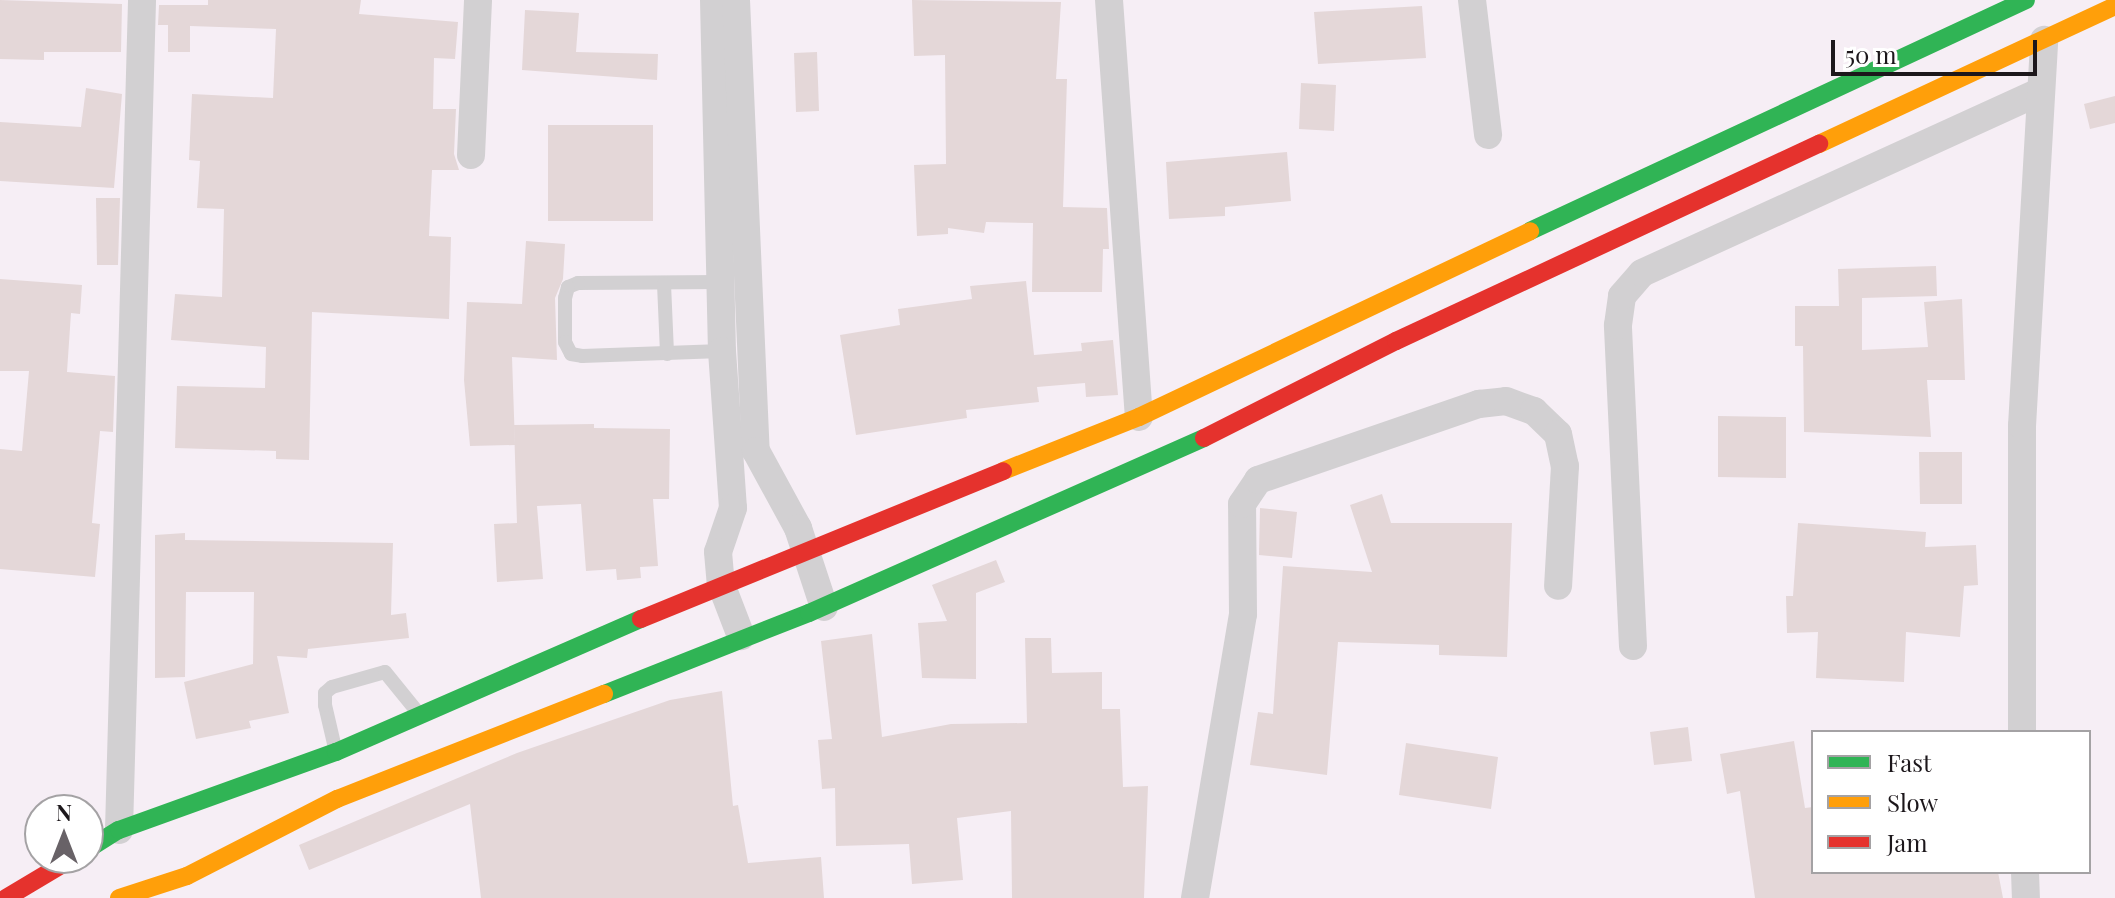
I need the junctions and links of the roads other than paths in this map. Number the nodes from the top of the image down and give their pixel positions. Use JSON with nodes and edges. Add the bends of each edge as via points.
{"nodes":[{"id":1,"x":142,"y":0,"type":"edge"},
{"id":2,"x":478,"y":0,"type":"edge"},
{"id":3,"x":714,"y":0,"type":"edge"},
{"id":4,"x":736,"y":0,"type":"edge"},
{"id":5,"x":1109,"y":0,"type":"edge"},
{"id":6,"x":1472,"y":0,"type":"edge"},
{"id":7,"x":2026,"y":0,"type":"edge"},
{"id":8,"x":2115,"y":6,"type":"edge"},
{"id":9,"x":2044,"y":40,"type":"junction"},
{"id":10,"x":2037,"y":93,"type":"junction"},
{"id":11,"x":1488,"y":135,"type":"dead end"},
{"id":12,"x":471,"y":155,"type":"dead end"},
{"id":13,"x":733,"y":217,"type":"junction"},
{"id":14,"x":721,"y":282,"type":"junction"},
{"id":15,"x":664,"y":284,"type":"junction"},
{"id":16,"x":722,"y":351,"type":"junction"},
{"id":17,"x":667,"y":354,"type":"junction"},
{"id":18,"x":1139,"y":417,"type":"junction"},
{"id":19,"x":807,"y":550,"type":"junction"},
{"id":20,"x":721,"y":584,"type":"junction"},
{"id":21,"x":1558,"y":586,"type":"dead end"},
{"id":22,"x":824,"y":607,"type":"junction"},
{"id":23,"x":741,"y":636,"type":"junction"},
{"id":24,"x":1633,"y":646,"type":"dead end"},
{"id":25,"x":420,"y":715,"type":"junction"},
{"id":26,"x":2022,"y":730,"type":"edge"},
{"id":27,"x":336,"y":752,"type":"junction"},
{"id":28,"x":119,"y":830,"type":"junction"},
{"id":29,"x":104,"y":839,"type":"edge"},
{"id":30,"x":46,"y":874,"type":"edge"},
{"id":31,"x":2025,"y":874,"type":"edge"},
{"id":32,"x":193,"y":887,"type":"edge"},
{"id":33,"x":6,"y":898,"type":"edge"},
{"id":34,"x":119,"y":898,"type":"edge"},
{"id":35,"x":1195,"y":898,"type":"edge"},
{"id":36,"x":2026,"y":898,"type":"edge"}],
"edges":[{"from":1,"to":28,"type":"street"},
{"from":2,"to":12,"type":"street"},
{"from":3,"to":13,"type":"street"},
{"from":4,"to":13,"type":"street"},
{"from":5,"to":18,"type":"street"},
{"from":6,"to":11,"type":"street"},
{"from":7,"to":18,"type":"main road"},
{"from":8,"to":9,"type":"main road"},
{"from":9,"to":10,"type":"street"},
{"from":9,"to":22,"type":"main road","via":[[1409,335],[1148,466]]},
{"from":10,"to":24,"type":"street","via":[[1642,273],[1622,296],[1618,325]]},
{"from":10,"to":26,"type":"street","via":[[2022,426]]},
{"from":13,"to":14,"type":"street"},
{"from":13,"to":19,"type":"street","via":[[756,451]]},
{"from":14,"to":15,"type":"lane"},
{"from":14,"to":16,"type":"street"},
{"from":15,"to":17,"type":"lane"},
{"from":15,"to":17,"type":"lane","via":[[568,287],[565,342],[571,354],[582,356]]},
{"from":16,"to":17,"type":"lane"},
{"from":16,"to":20,"type":"street","via":[[733,508],[718,552]]},
{"from":18,"to":19,"type":"main road"},
{"from":19,"to":20,"type":"main road"},
{"from":19,"to":22,"type":"street"},
{"from":20,"to":23,"type":"street"},
{"from":20,"to":25,"type":"main road"},
{"from":21,"to":35,"type":"street","via":[[1565,466],[1558,434],[1534,411],[1506,401],[1479,404],[1283,467],[1258,480],[1242,504],[1243,614]]},
{"from":22,"to":23,"type":"main road"},
{"from":23,"to":32,"type":"main road","via":[[337,799]]},
{"from":25,"to":27,"type":"main road"},
{"from":25,"to":27,"type":"lane","via":[[385,672],[332,687],[325,693],[325,705]]},
{"from":27,"to":28,"type":"main road"},
{"from":28,"to":29,"type":"main road"},
{"from":30,"to":33,"type":"main road"},
{"from":31,"to":36,"type":"street"},
{"from":32,"to":34,"type":"main road"}]}
